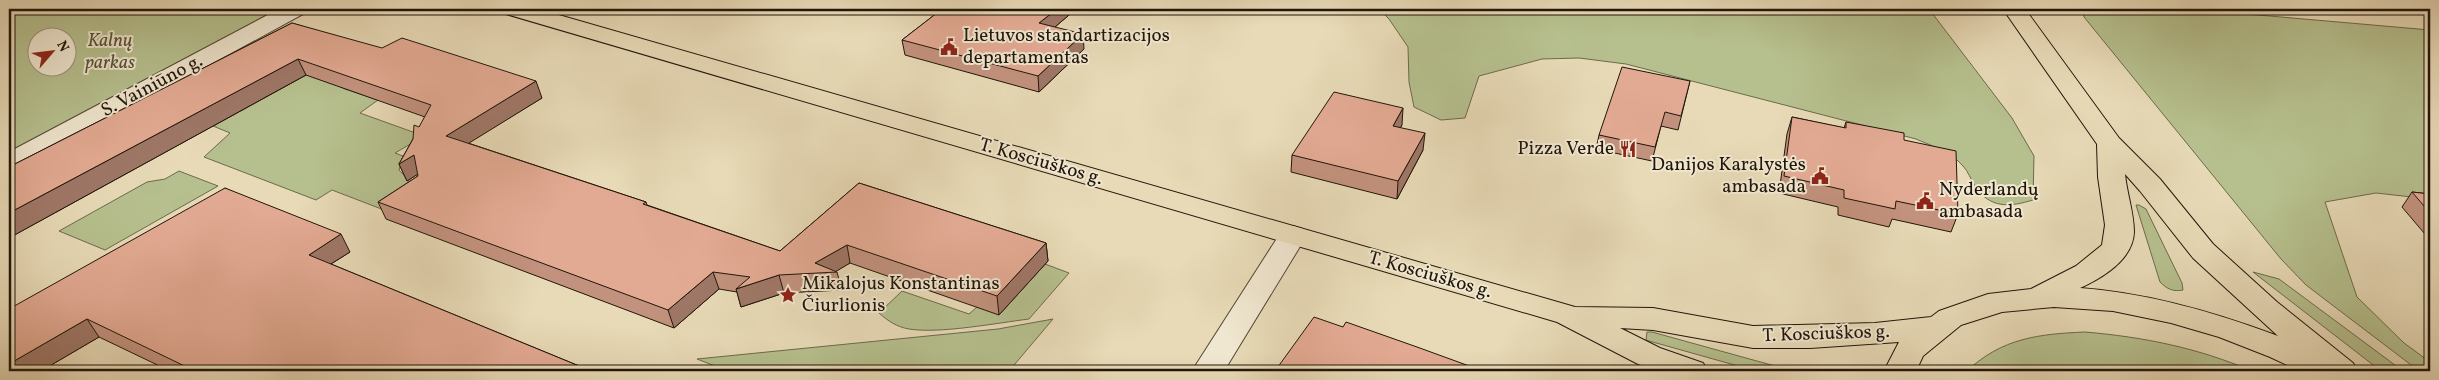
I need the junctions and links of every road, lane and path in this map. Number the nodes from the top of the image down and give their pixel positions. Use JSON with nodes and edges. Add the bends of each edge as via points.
{"nodes":[{"id":1,"x":295,"y":9,"type":"edge"},
{"id":2,"x":514,"y":9,"type":"edge"},
{"id":3,"x":2014,"y":9,"type":"edge"},
{"id":4,"x":2110,"y":144,"type":"junction"},
{"id":5,"x":9,"y":163,"type":"edge"},
{"id":6,"x":1294,"y":235,"type":"junction"},
{"id":7,"x":2034,"y":297,"type":"junction"},
{"id":8,"x":1568,"y":315,"type":"junction"},
{"id":9,"x":1936,"y":326,"type":"junction"},
{"id":10,"x":1208,"y":371,"type":"edge"},
{"id":11,"x":1692,"y":371,"type":"edge"},
{"id":12,"x":1900,"y":371,"type":"edge"},
{"id":13,"x":2326,"y":371,"type":"edge"},
{"id":14,"x":2342,"y":371,"type":"edge"}],
"edges":[{"from":1,"to":5,"type":"street","name":"S. Vainiūno g."},
{"from":2,"to":6,"type":"main road","name":"T. Kosciuškos g."},
{"from":3,"to":4,"type":"main road"},
{"from":4,"to":7,"type":"main road","via":[[2119,239],[2114,252],[2077,279]]},
{"from":4,"to":14,"type":"main road","via":[[2233,281]]},
{"from":6,"to":8,"type":"main road","name":"T. Kosciuškos g."},
{"from":6,"to":10,"type":"street"},
{"from":7,"to":9,"type":"main road","via":[[2002,301],[1966,311]]},
{"from":7,"to":13,"type":"main road","via":[[2092,298],[2201,320],[2259,340]]},
{"from":8,"to":9,"type":"main road","name":"T. Kosciuškos g.","via":[[1653,319],[1753,337],[1838,336]]},
{"from":8,"to":11,"type":"main road","name":"T. Kosciuškos g.","via":[[1649,356]]},
{"from":9,"to":12,"type":"main road","via":[[1912,349]]}]}
